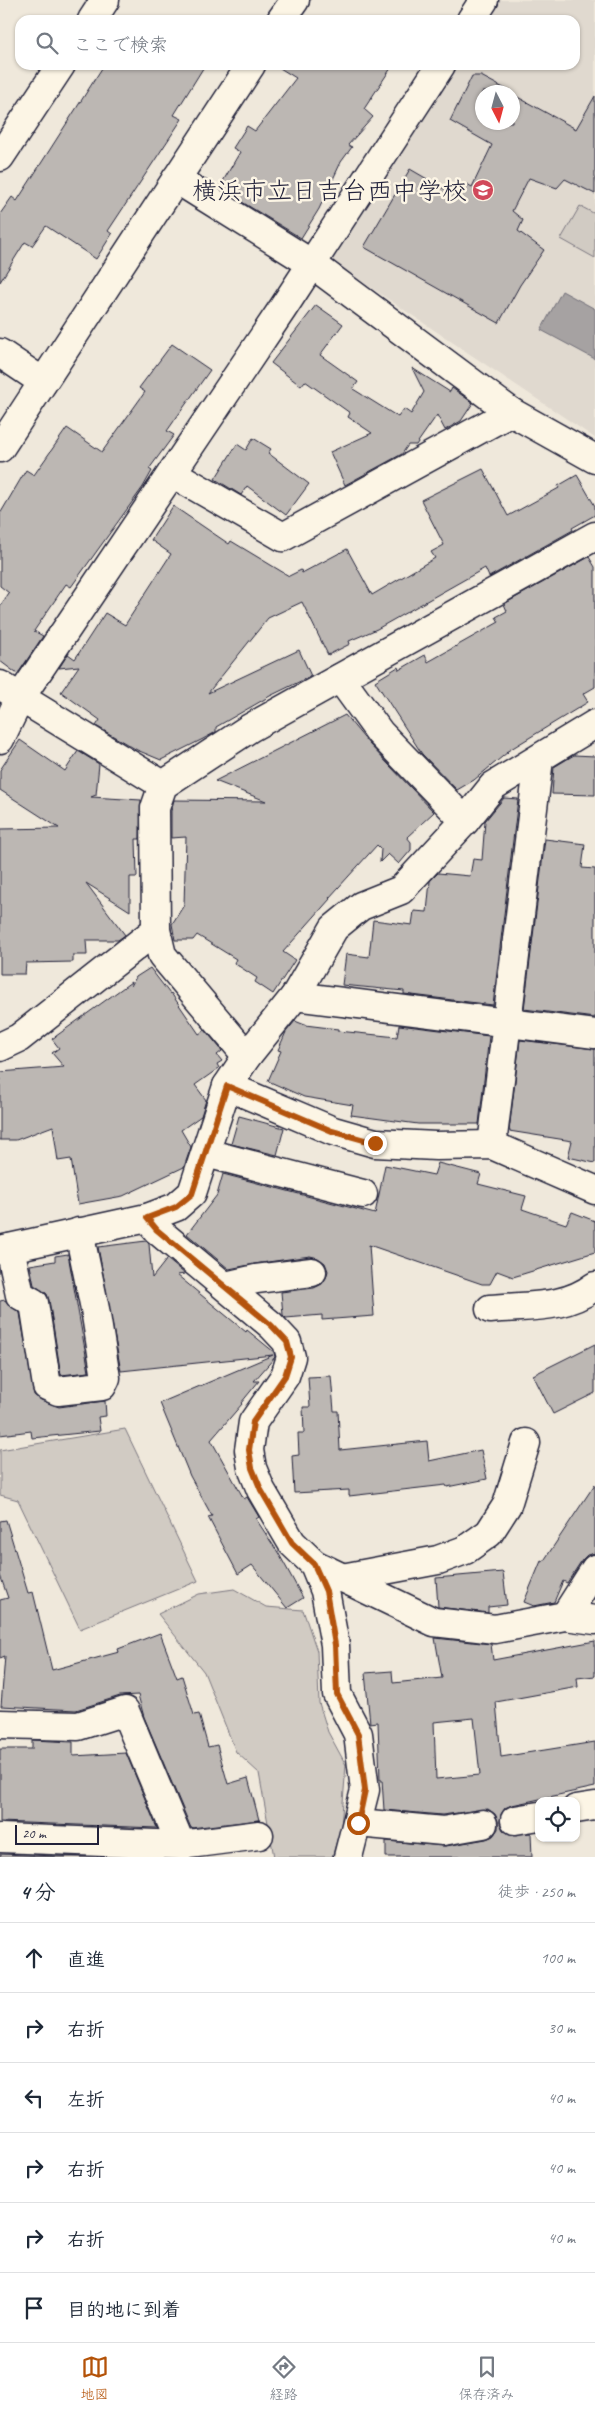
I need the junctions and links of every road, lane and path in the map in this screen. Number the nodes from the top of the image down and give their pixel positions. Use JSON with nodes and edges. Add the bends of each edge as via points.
{"nodes":[{"id":1,"x":105,"y":0,"type":"edge"},
{"id":2,"x":294,"y":0,"type":"edge"},
{"id":3,"x":484,"y":0,"type":"edge"},
{"id":4,"x":95,"y":15,"type":"edge"},
{"id":5,"x":284,"y":15,"type":"edge"},
{"id":6,"x":474,"y":15,"type":"edge"},
{"id":7,"x":59,"y":70,"type":"edge"},
{"id":8,"x":248,"y":70,"type":"edge"},
{"id":9,"x":439,"y":70,"type":"edge"},
{"id":10,"x":0,"y":157,"type":"edge"},
{"id":11,"x":176,"y":179,"type":"junction"},
{"id":12,"x":312,"y":264,"type":"junction"},
{"id":13,"x":0,"y":353,"type":"edge"},
{"id":14,"x":43,"y":382,"type":"junction"},
{"id":15,"x":511,"y":412,"type":"junction"},
{"id":16,"x":0,"y":448,"type":"edge"},
{"id":17,"x":595,"y":459,"type":"edge"},
{"id":18,"x":172,"y":473,"type":"junction"},
{"id":19,"x":595,"y":536,"type":"edge"},
{"id":20,"x":340,"y":678,"type":"junction"},
{"id":21,"x":10,"y":691,"type":"edge"},
{"id":22,"x":595,"y":724,"type":"edge"},
{"id":23,"x":0,"y":739,"type":"edge"},
{"id":24,"x":540,"y":759,"type":"junction"},
{"id":25,"x":163,"y":785,"type":"junction"},
{"id":26,"x":465,"y":821,"type":"junction"},
{"id":27,"x":156,"y":930,"type":"junction"},
{"id":28,"x":295,"y":996,"type":"junction"},
{"id":29,"x":508,"y":1024,"type":"junction"},
{"id":30,"x":595,"y":1034,"type":"edge"},
{"id":31,"x":0,"y":1047,"type":"edge"},
{"id":32,"x":247,"y":1056,"type":"junction"},
{"id":33,"x":227,"y":1086,"type":"junction"},
{"id":34,"x":492,"y":1145,"type":"junction"},
{"id":35,"x":206,"y":1153,"type":"junction"},
{"id":36,"x":595,"y":1190,"type":"edge"},
{"id":37,"x":364,"y":1194,"type":"dead end"},
{"id":38,"x":147,"y":1218,"type":"junction"},
{"id":39,"x":79,"y":1232,"type":"junction"},
{"id":40,"x":5,"y":1249,"type":"edge"},
{"id":41,"x":312,"y":1272,"type":"dead end"},
{"id":42,"x":226,"y":1286,"type":"junction"},
{"id":43,"x":595,"y":1286,"type":"edge"},
{"id":44,"x":490,"y":1309,"type":"dead end"},
{"id":45,"x":526,"y":1443,"type":"dead end"},
{"id":46,"x":314,"y":1564,"type":"junction"},
{"id":47,"x":595,"y":1569,"type":"edge"},
{"id":48,"x":342,"y":1578,"type":"junction"},
{"id":49,"x":565,"y":1616,"type":"junction"},
{"id":50,"x":595,"y":1620,"type":"edge"},
{"id":51,"x":0,"y":1724,"type":"edge"},
{"id":52,"x":595,"y":1806,"type":"edge"},
{"id":53,"x":580,"y":1808,"type":"edge"},
{"id":54,"x":358,"y":1823,"type":"junction"},
{"id":55,"x":483,"y":1824,"type":"dead end"},
{"id":56,"x":259,"y":1834,"type":"dead end"},
{"id":57,"x":13,"y":1845,"type":"edge"},
{"id":58,"x":181,"y":1845,"type":"junction"},
{"id":59,"x":348,"y":1857,"type":"edge"}],
"edges":[{"from":1,"to":4,"type":"street"},
{"from":2,"to":5,"type":"street"},
{"from":3,"to":6,"type":"street"},
{"from":7,"to":10,"type":"street"},
{"from":8,"to":11,"type":"street"},
{"from":9,"to":12,"type":"street"},
{"from":11,"to":12,"type":"street"},
{"from":11,"to":14,"type":"street"},
{"from":12,"to":15,"type":"street"},
{"from":12,"to":18,"type":"street"},
{"from":13,"to":14,"type":"street"},
{"from":14,"to":16,"type":"street"},
{"from":15,"to":17,"type":"street"},
{"from":15,"to":18,"type":"street","via":[[283,537]]},
{"from":18,"to":21,"type":"street"},
{"from":19,"to":20,"type":"street"},
{"from":20,"to":25,"type":"street","via":[[250,728]]},
{"from":20,"to":26,"type":"street","via":[[380,733]]},
{"from":21,"to":23,"type":"street"},
{"from":21,"to":25,"type":"street"},
{"from":22,"to":24,"type":"street"},
{"from":24,"to":26,"type":"street","via":[[493,786]]},
{"from":24,"to":29,"type":"street"},
{"from":25,"to":27,"type":"street","via":[[156,808]]},
{"from":26,"to":28,"type":"street","via":[[401,890],[361,906],[334,928]]},
{"from":27,"to":31,"type":"street","via":[[20,1038]]},
{"from":27,"to":32,"type":"street","via":[[162,956]]},
{"from":28,"to":29,"type":"street"},
{"from":28,"to":32,"type":"street"},
{"from":29,"to":30,"type":"street"},
{"from":29,"to":34,"type":"street"},
{"from":32,"to":33,"type":"street"},
{"from":33,"to":34,"type":"street","via":[[332,1131],[375,1143]]},
{"from":33,"to":35,"type":"street"},
{"from":34,"to":36,"type":"street"},
{"from":35,"to":37,"type":"street"},
{"from":35,"to":38,"type":"street","via":[[192,1194],[176,1207]]},
{"from":38,"to":39,"type":"street"},
{"from":38,"to":42,"type":"street","via":[[157,1230]]},
{"from":39,"to":40,"type":"street"},
{"from":39,"to":40,"type":"street","via":[[106,1378],[102,1386],[58,1391],[47,1386],[34,1303],[20,1295]]},
{"from":41,"to":42,"type":"street"},
{"from":42,"to":46,"type":"street","via":[[287,1342],[291,1357],[285,1376],[253,1422],[249,1450],[261,1490],[292,1543]]},
{"from":43,"to":44,"type":"street","via":[[585,1294],[551,1306]]},
{"from":45,"to":48,"type":"street","via":[[507,1505],[490,1533],[465,1550],[438,1560]]},
{"from":46,"to":48,"type":"street"},
{"from":46,"to":54,"type":"street","via":[[326,1591],[335,1645],[337,1694],[358,1734],[365,1790]]},
{"from":47,"to":49,"type":"street"},
{"from":48,"to":49,"type":"street","via":[[434,1622],[495,1629]]},
{"from":49,"to":50,"type":"street"},
{"from":51,"to":58,"type":"street","via":[[78,1726],[125,1711]]},
{"from":52,"to":53,"type":"street"},
{"from":54,"to":55,"type":"street","via":[[443,1831]]},
{"from":54,"to":59,"type":"street"},
{"from":56,"to":58,"type":"street"},
{"from":57,"to":58,"type":"street"}]}
